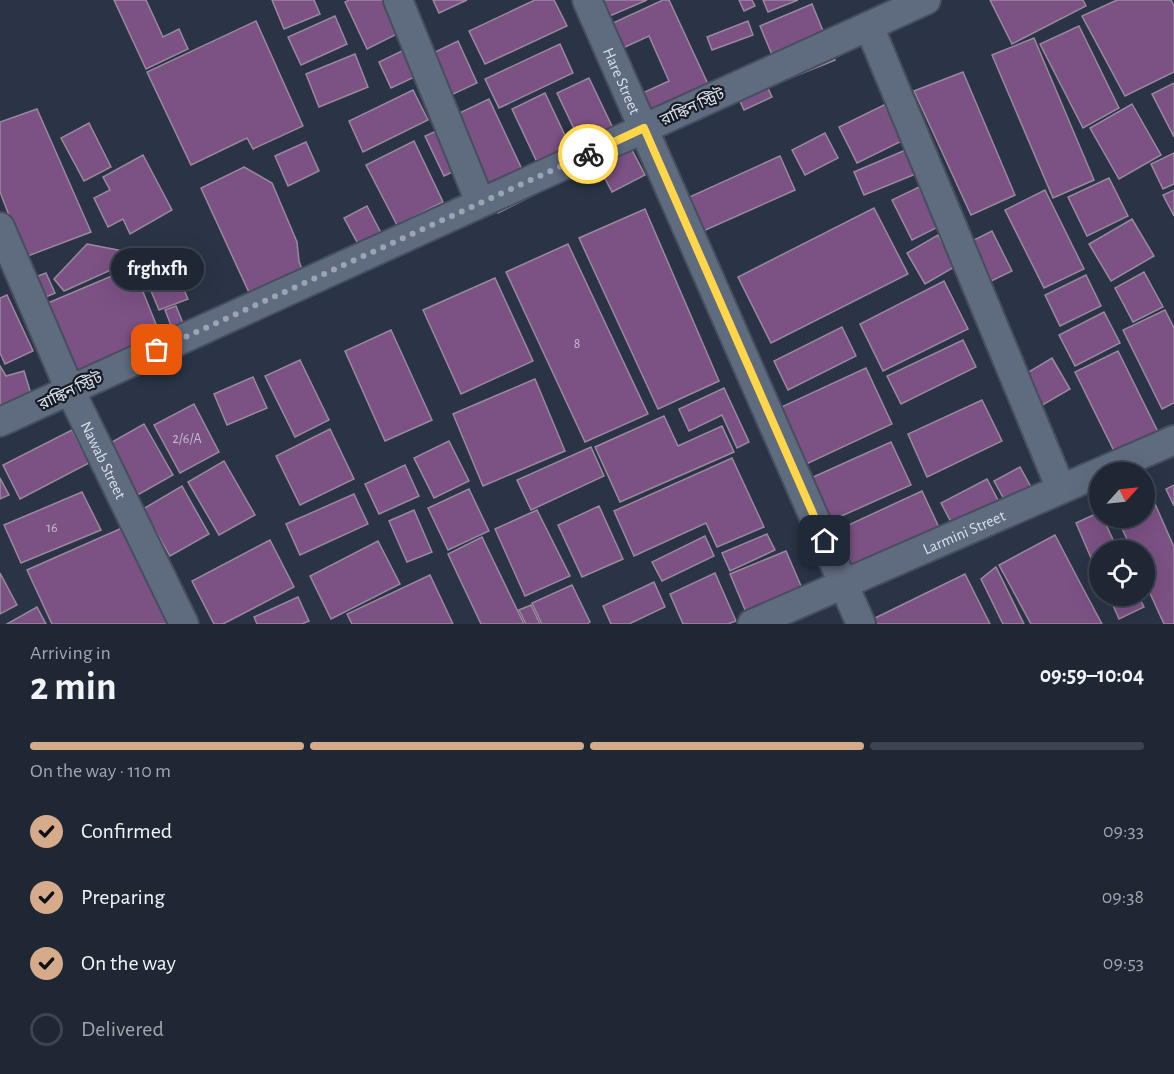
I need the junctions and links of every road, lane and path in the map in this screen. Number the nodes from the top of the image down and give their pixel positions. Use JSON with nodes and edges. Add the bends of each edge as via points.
{"nodes":[{"id":1,"x":398,"y":0,"type":"edge"},
{"id":2,"x":587,"y":0,"type":"edge"},
{"id":3,"x":926,"y":0,"type":"edge"},
{"id":4,"x":869,"y":26,"type":"junction"},
{"id":5,"x":644,"y":128,"type":"junction"},
{"id":6,"x":482,"y":202,"type":"junction"},
{"id":7,"x":0,"y":227,"type":"edge"},
{"id":8,"x":70,"y":390,"type":"junction"},
{"id":9,"x":0,"y":422,"type":"edge"},
{"id":10,"x":1174,"y":440,"type":"edge"},
{"id":11,"x":1061,"y":489,"type":"junction"},
{"id":12,"x":844,"y":584,"type":"junction"},
{"id":13,"x":182,"y":624,"type":"edge"},
{"id":14,"x":752,"y":624,"type":"edge"},
{"id":15,"x":861,"y":624,"type":"edge"}],
"edges":[{"from":1,"to":6,"type":"street"},
{"from":2,"to":5,"type":"street","name":"Hare Street"},
{"from":3,"to":4,"type":"street","name":"রাঙ্কিন স্ট্রিট"},
{"from":4,"to":5,"type":"street","name":"রাঙ্কিন স্ট্রিট"},
{"from":4,"to":11,"type":"street"},
{"from":5,"to":6,"type":"street","name":"রাঙ্কিন স্ট্রিট"},
{"from":5,"to":12,"type":"street","name":"Hare Street"},
{"from":6,"to":8,"type":"street","name":"রাঙ্কিন স্ট্রিট"},
{"from":7,"to":8,"type":"street","name":"Nawab Street"},
{"from":8,"to":9,"type":"street","name":"রাঙ্কিন স্ট্রিট"},
{"from":8,"to":13,"type":"street","name":"Nawab Street"},
{"from":10,"to":11,"type":"street","name":"Larmini Street"},
{"from":11,"to":12,"type":"street","name":"Larmini Street"},
{"from":12,"to":14,"type":"street","name":"Larmini Street"},
{"from":12,"to":15,"type":"street","name":"Hare Street"}]}
